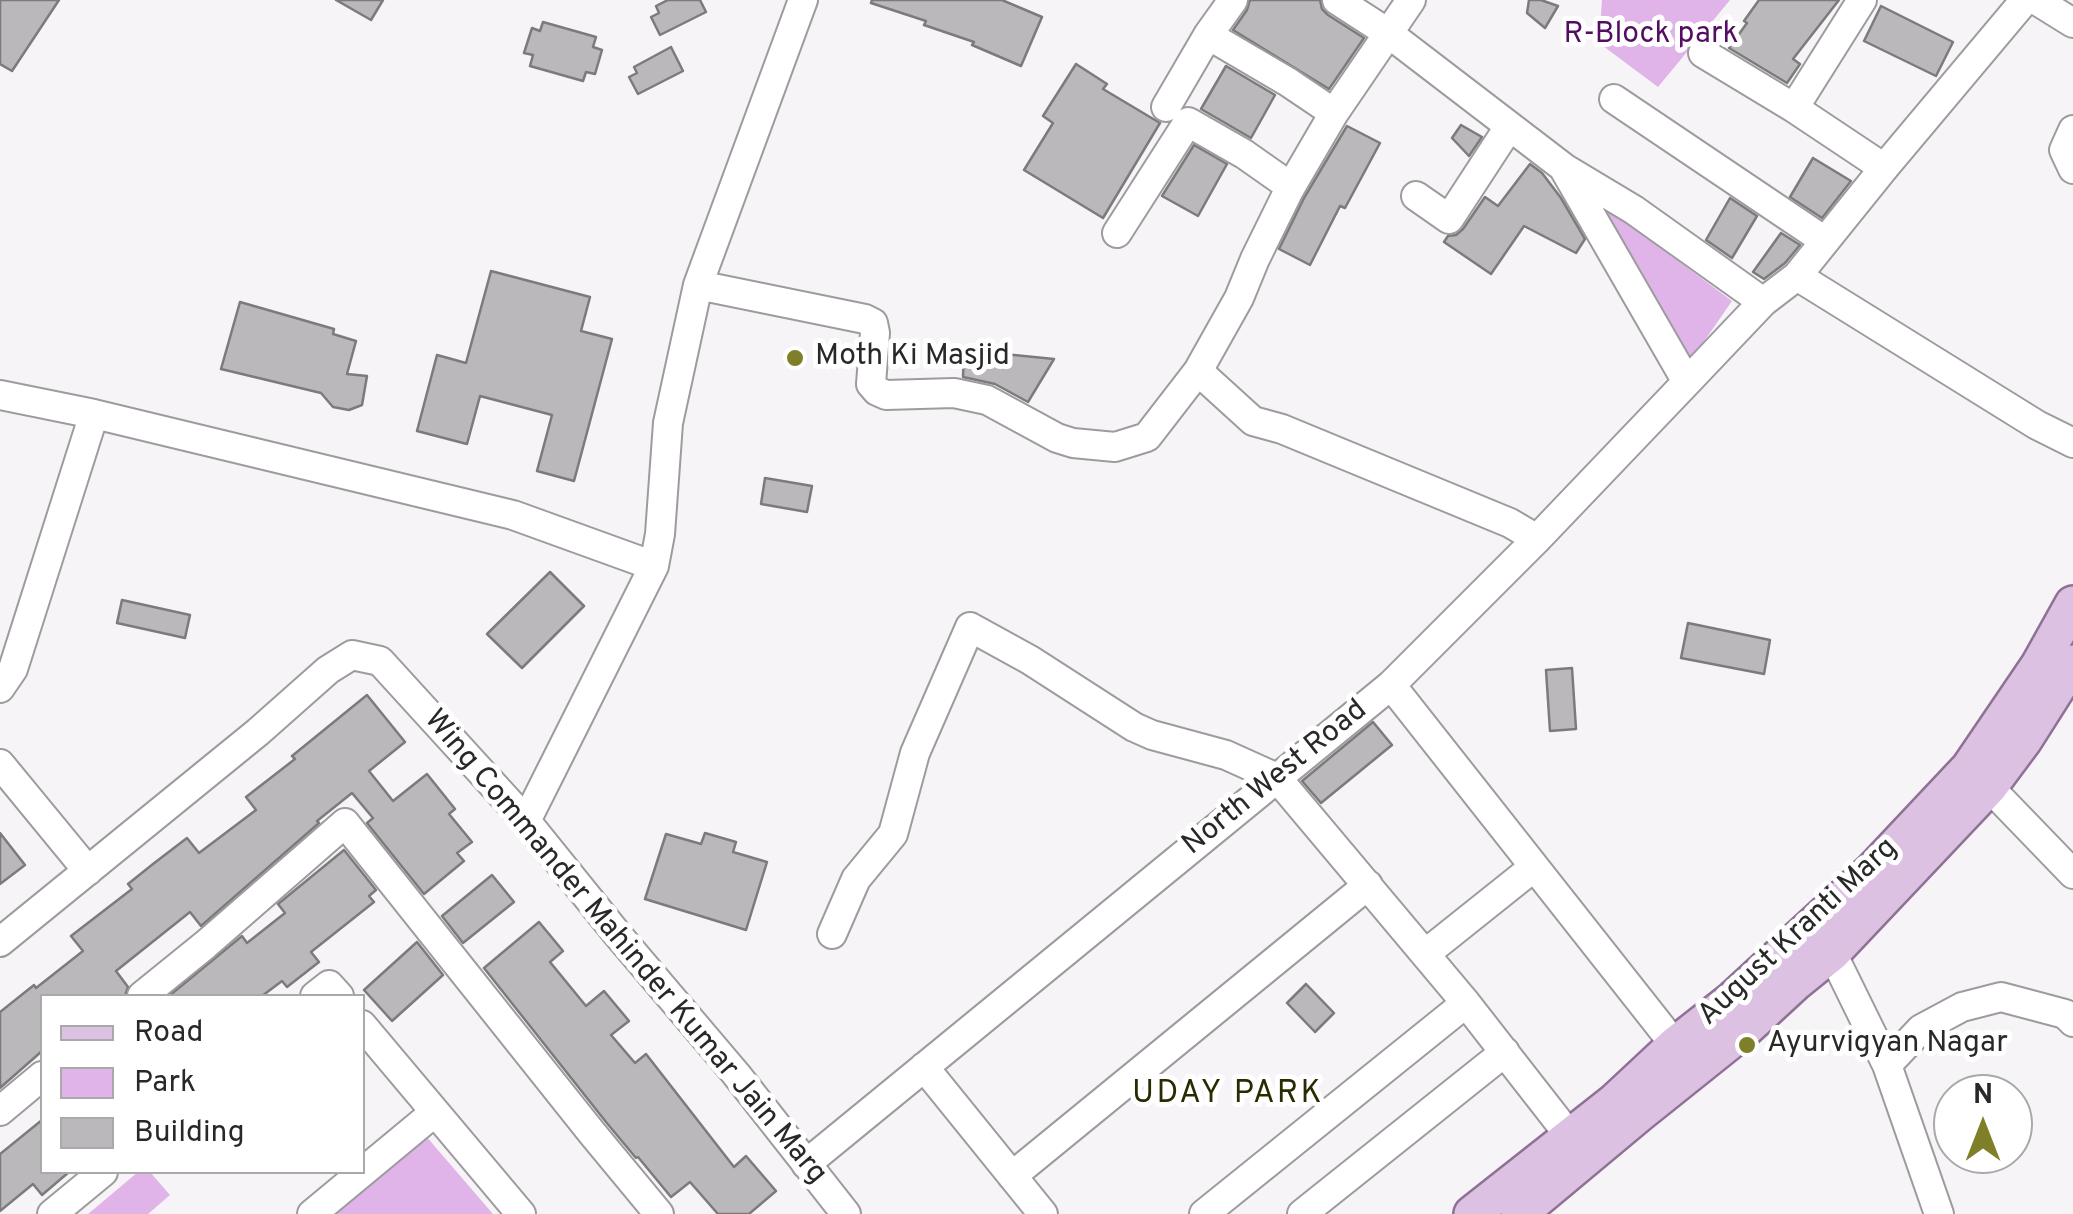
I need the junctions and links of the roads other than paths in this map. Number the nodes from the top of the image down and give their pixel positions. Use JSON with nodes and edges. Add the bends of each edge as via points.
{"nodes":[{"id":1,"x":803,"y":0,"type":"edge"},
{"id":2,"x":1233,"y":0,"type":"edge"},
{"id":3,"x":1337,"y":0,"type":"edge"},
{"id":4,"x":1411,"y":0,"type":"edge"},
{"id":5,"x":1862,"y":0,"type":"edge"},
{"id":6,"x":2026,"y":0,"type":"edge"},
{"id":7,"x":2036,"y":0,"type":"edge"},
{"id":8,"x":2073,"y":22,"type":"edge"},
{"id":9,"x":1388,"y":33,"type":"junction"},
{"id":10,"x":1208,"y":35,"type":"junction"},
{"id":11,"x":1703,"y":53,"type":"dead end"},
{"id":12,"x":1614,"y":100,"type":"dead end"},
{"id":13,"x":1166,"y":107,"type":"dead end"},
{"id":14,"x":1794,"y":108,"type":"junction"},
{"id":15,"x":1334,"y":113,"type":"junction"},
{"id":16,"x":1509,"y":127,"type":"junction"},
{"id":17,"x":2073,"y":130,"type":"edge"},
{"id":18,"x":1563,"y":167,"type":"junction"},
{"id":19,"x":1884,"y":168,"type":"junction"},
{"id":20,"x":2073,"y":169,"type":"edge"},
{"id":21,"x":1291,"y":186,"type":"junction"},
{"id":22,"x":1416,"y":196,"type":"dead end"},
{"id":23,"x":1117,"y":234,"type":"dead end"},
{"id":24,"x":1824,"y":241,"type":"junction"},
{"id":25,"x":1797,"y":276,"type":"junction"},
{"id":26,"x":698,"y":285,"type":"junction"},
{"id":27,"x":1763,"y":302,"type":"junction"},
{"id":28,"x":1198,"y":371,"type":"junction"},
{"id":29,"x":1687,"y":382,"type":"junction"},
{"id":30,"x":0,"y":395,"type":"edge"},
{"id":31,"x":94,"y":414,"type":"junction"},
{"id":32,"x":2073,"y":444,"type":"edge"},
{"id":33,"x":1537,"y":539,"type":"junction"},
{"id":34,"x":654,"y":566,"type":"junction"},
{"id":35,"x":2073,"y":604,"type":"edge"},
{"id":36,"x":2073,"y":663,"type":"edge"},
{"id":37,"x":4,"y":674,"type":"edge"},
{"id":38,"x":1391,"y":685,"type":"junction"},
{"id":39,"x":0,"y":764,"type":"edge"},
{"id":40,"x":1278,"y":778,"type":"junction"},
{"id":41,"x":1990,"y":787,"type":"junction"},
{"id":42,"x":526,"y":820,"type":"junction"},
{"id":43,"x":1534,"y":867,"type":"junction"},
{"id":44,"x":88,"y":870,"type":"junction"},
{"id":45,"x":2073,"y":874,"type":"edge"},
{"id":46,"x":1368,"y":885,"type":"junction"},
{"id":47,"x":832,"y":934,"type":"dead end"},
{"id":48,"x":0,"y":942,"type":"edge"},
{"id":49,"x":1832,"y":953,"type":"junction"},
{"id":50,"x":1425,"y":954,"type":"junction"},
{"id":51,"x":145,"y":994,"type":"edge"},
{"id":52,"x":318,"y":994,"type":"edge"},
{"id":53,"x":337,"y":994,"type":"edge"},
{"id":54,"x":1466,"y":1003,"type":"junction"},
{"id":55,"x":2073,"y":1022,"type":"edge"},
{"id":56,"x":365,"y":1029,"type":"edge"},
{"id":57,"x":1675,"y":1045,"type":"junction"},
{"id":58,"x":1504,"y":1052,"type":"junction"},
{"id":59,"x":1887,"y":1065,"type":"junction"},
{"id":60,"x":924,"y":1068,"type":"junction"},
{"id":61,"x":40,"y":1078,"type":"edge"},
{"id":62,"x":0,"y":1110,"type":"edge"},
{"id":63,"x":435,"y":1112,"type":"junction"},
{"id":64,"x":1569,"y":1135,"type":"junction"},
{"id":65,"x":806,"y":1164,"type":"junction"},
{"id":66,"x":365,"y":1170,"type":"edge"},
{"id":67,"x":102,"y":1174,"type":"edge"},
{"id":68,"x":360,"y":1174,"type":"edge"},
{"id":69,"x":1012,"y":1176,"type":"junction"},
{"id":70,"x":52,"y":1214,"type":"edge"},
{"id":71,"x":312,"y":1214,"type":"edge"},
{"id":72,"x":521,"y":1214,"type":"edge"},
{"id":73,"x":659,"y":1214,"type":"edge"},
{"id":74,"x":846,"y":1214,"type":"edge"},
{"id":75,"x":1044,"y":1214,"type":"edge"},
{"id":76,"x":1204,"y":1214,"type":"edge"},
{"id":77,"x":1302,"y":1214,"type":"edge"},
{"id":78,"x":1472,"y":1214,"type":"edge"},
{"id":79,"x":1519,"y":1214,"type":"edge"},
{"id":80,"x":1940,"y":1214,"type":"edge"}],
"edges":[{"from":1,"to":26,"type":"street"},
{"from":2,"to":10,"type":"street"},
{"from":3,"to":9,"type":"street"},
{"from":4,"to":9,"type":"street"},
{"from":5,"to":14,"type":"street"},
{"from":6,"to":19,"type":"street"},
{"from":7,"to":8,"type":"street"},
{"from":9,"to":15,"type":"street"},
{"from":9,"to":16,"type":"street"},
{"from":10,"to":13,"type":"street"},
{"from":10,"to":15,"type":"street"},
{"from":11,"to":14,"type":"street"},
{"from":12,"to":24,"type":"street"},
{"from":14,"to":19,"type":"street"},
{"from":15,"to":21,"type":"street"},
{"from":16,"to":18,"type":"street"},
{"from":16,"to":22,"type":"street","via":[[1449,218]]},
{"from":17,"to":20,"type":"street","via":[[2064,150]]},
{"from":18,"to":27,"type":"street"},
{"from":18,"to":29,"type":"street"},
{"from":19,"to":24,"type":"street"},
{"from":21,"to":23,"type":"street","via":[[1188,122]]},
{"from":21,"to":28,"type":"street"},
{"from":24,"to":25,"type":"street"},
{"from":25,"to":27,"type":"street"},
{"from":25,"to":32,"type":"street"},
{"from":26,"to":28,"type":"street","via":[[865,319],[874,323],[871,384],[877,392],[987,400],[1072,443],[1115,447],[1146,436]]},
{"from":26,"to":34,"type":"street","via":[[668,423]]},
{"from":27,"to":29,"type":"street"},
{"from":28,"to":33,"type":"street","via":[[1253,421]]},
{"from":29,"to":33,"type":"street"},
{"from":30,"to":31,"type":"street"},
{"from":31,"to":34,"type":"street","via":[[513,515]]},
{"from":31,"to":37,"type":"street"},
{"from":33,"to":38,"type":"street"},
{"from":34,"to":42,"type":"street"},
{"from":35,"to":57,"type":"main road","name":"August Kranti Marg","via":[[1970,768],[1859,883]]},
{"from":36,"to":41,"type":"main road","name":"August Kranti Marg"},
{"from":38,"to":40,"type":"street","name":"North West Road"},
{"from":38,"to":43,"type":"street","name":"North West Road"},
{"from":39,"to":44,"type":"street"},
{"from":40,"to":46,"type":"street"},
{"from":40,"to":47,"type":"street","via":[[1226,754],[1134,727],[970,627],[915,753],[894,834],[856,879]]},
{"from":40,"to":60,"type":"street","name":"North West Road"},
{"from":41,"to":45,"type":"street"},
{"from":41,"to":49,"type":"main road","name":"August Kranti Marg"},
{"from":42,"to":44,"type":"street","name":"Wing Commander Mahinder Kumar Jain Marg","via":[[380,661],[352,655]]},
{"from":42,"to":65,"type":"street","name":"Wing Commander Mahinder Kumar Jain Marg"},
{"from":43,"to":50,"type":"street"},
{"from":43,"to":57,"type":"street","name":"North West Road"},
{"from":44,"to":48,"type":"street"},
{"from":46,"to":50,"type":"street"},
{"from":46,"to":69,"type":"street"},
{"from":49,"to":59,"type":"street"},
{"from":49,"to":79,"type":"main road","name":"August Kranti Marg"},
{"from":50,"to":54,"type":"street"},
{"from":51,"to":73,"type":"street","via":[[345,823]]},
{"from":52,"to":53,"type":"street","via":[[329,985]]},
{"from":54,"to":58,"type":"street"},
{"from":54,"to":76,"type":"street"},
{"from":55,"to":59,"type":"street","via":[[2001,997],[1962,1007],[1920,1029]]},
{"from":56,"to":63,"type":"street"},
{"from":57,"to":64,"type":"main road","name":"August Kranti Marg"},
{"from":58,"to":64,"type":"street"},
{"from":58,"to":77,"type":"street"},
{"from":59,"to":80,"type":"street"},
{"from":60,"to":65,"type":"street","name":"North West Road"},
{"from":60,"to":69,"type":"street"},
{"from":61,"to":62,"type":"street"},
{"from":63,"to":66,"type":"street"},
{"from":63,"to":72,"type":"street"},
{"from":64,"to":78,"type":"main road","name":"August Kranti Marg"},
{"from":65,"to":74,"type":"street","name":"Wing Commander Mahinder Kumar Jain Marg"},
{"from":67,"to":70,"type":"street"},
{"from":68,"to":71,"type":"street"},
{"from":69,"to":75,"type":"street"}]}
